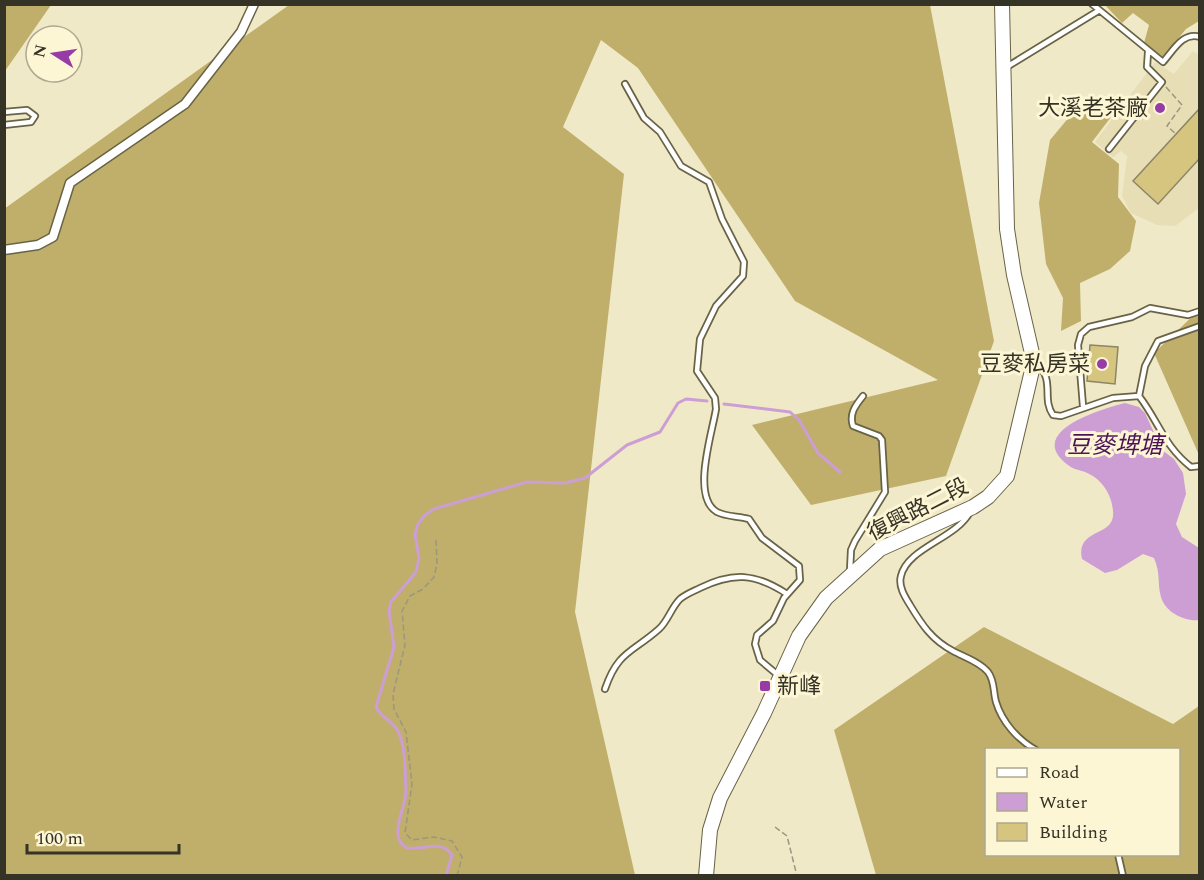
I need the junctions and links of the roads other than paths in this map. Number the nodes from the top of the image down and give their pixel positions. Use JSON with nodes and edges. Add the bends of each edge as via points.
{"nodes":[{"id":1,"x":254,"y":4,"type":"edge"},
{"id":2,"x":1002,"y":4,"type":"edge"},
{"id":3,"x":1092,"y":4,"type":"edge"},
{"id":4,"x":1098,"y":11,"type":"junction"},
{"id":5,"x":1200,"y":37,"type":"edge"},
{"id":6,"x":1148,"y":52,"type":"junction"},
{"id":7,"x":1002,"y":70,"type":"junction"},
{"id":8,"x":625,"y":84,"type":"dead end"},
{"id":9,"x":4,"y":112,"type":"edge"},
{"id":10,"x":4,"y":125,"type":"edge"},
{"id":11,"x":1109,"y":149,"type":"dead end"},
{"id":12,"x":4,"y":250,"type":"edge"},
{"id":13,"x":1200,"y":312,"type":"edge"},
{"id":14,"x":1200,"y":326,"type":"edge"},
{"id":15,"x":1034,"y":362,"type":"junction"},
{"id":16,"x":863,"y":396,"type":"dead end"},
{"id":17,"x":1139,"y":396,"type":"junction"},
{"id":18,"x":1083,"y":406,"type":"junction"},
{"id":19,"x":1200,"y":466,"type":"edge"},
{"id":20,"x":973,"y":507,"type":"junction"},
{"id":21,"x":850,"y":574,"type":"junction"},
{"id":22,"x":787,"y":594,"type":"junction"},
{"id":23,"x":779,"y":676,"type":"junction"},
{"id":24,"x":605,"y":689,"type":"dead end"},
{"id":25,"x":1033,"y":748,"type":"edge"},
{"id":26,"x":1118,"y":856,"type":"edge"},
{"id":27,"x":706,"y":876,"type":"edge"},
{"id":28,"x":1123,"y":876,"type":"edge"}],
"edges":[{"from":1,"to":12,"type":"street","via":[[241,32],[185,104],[70,183],[53,237],[38,245]]},
{"from":2,"to":7,"type":"main road","name":"復興路二段"},
{"from":3,"to":4,"type":"lane"},
{"from":4,"to":6,"type":"lane"},
{"from":4,"to":7,"type":"lane"},
{"from":5,"to":6,"type":"lane","via":[[1186,36],[1163,62]]},
{"from":6,"to":11,"type":"lane","via":[[1147,67],[1162,82]]},
{"from":7,"to":15,"type":"main road","name":"復興路二段","via":[[1009,251]]},
{"from":8,"to":22,"type":"lane","via":[[644,118],[660,132],[681,166],[709,182],[744,262],[743,276],[716,306],[700,339],[697,371],[715,398],[716,409],[703,486],[708,504],[715,510],[749,519],[762,538],[799,566],[800,580]]},
{"from":9,"to":10,"type":"lane","via":[[27,110],[35,116],[31,122]]},
{"from":13,"to":18,"type":"lane","via":[[1181,314],[1150,308],[1132,317],[1089,327],[1081,334],[1078,345]]},
{"from":14,"to":17,"type":"lane","via":[[1158,341],[1145,366]]},
{"from":15,"to":18,"type":"lane","via":[[1047,376],[1049,409],[1053,415],[1061,416]]},
{"from":15,"to":20,"type":"main road","name":"復興路二段","via":[[1007,476]]},
{"from":16,"to":21,"type":"lane","via":[[851,420],[853,426],[882,440],[885,492],[851,550]]},
{"from":17,"to":18,"type":"lane"},
{"from":17,"to":19,"type":"lane","via":[[1174,453],[1191,467]]},
{"from":20,"to":21,"type":"main road","name":"復興路二段","via":[[880,549]]},
{"from":20,"to":25,"type":"lane","via":[[962,523],[905,566],[900,584],[931,637],[988,671],[1003,719]]},
{"from":21,"to":23,"type":"main road","name":"復興路二段","via":[[826,598],[799,636]]},
{"from":22,"to":23,"type":"lane","via":[[773,621],[757,634],[754,644],[760,660]]},
{"from":22,"to":24,"type":"lane","via":[[766,583],[735,576],[723,577],[687,594],[662,627],[620,657]]},
{"from":23,"to":27,"type":"main road","name":"復興路二段","via":[[720,798],[710,830]]},
{"from":26,"to":28,"type":"lane"}]}
